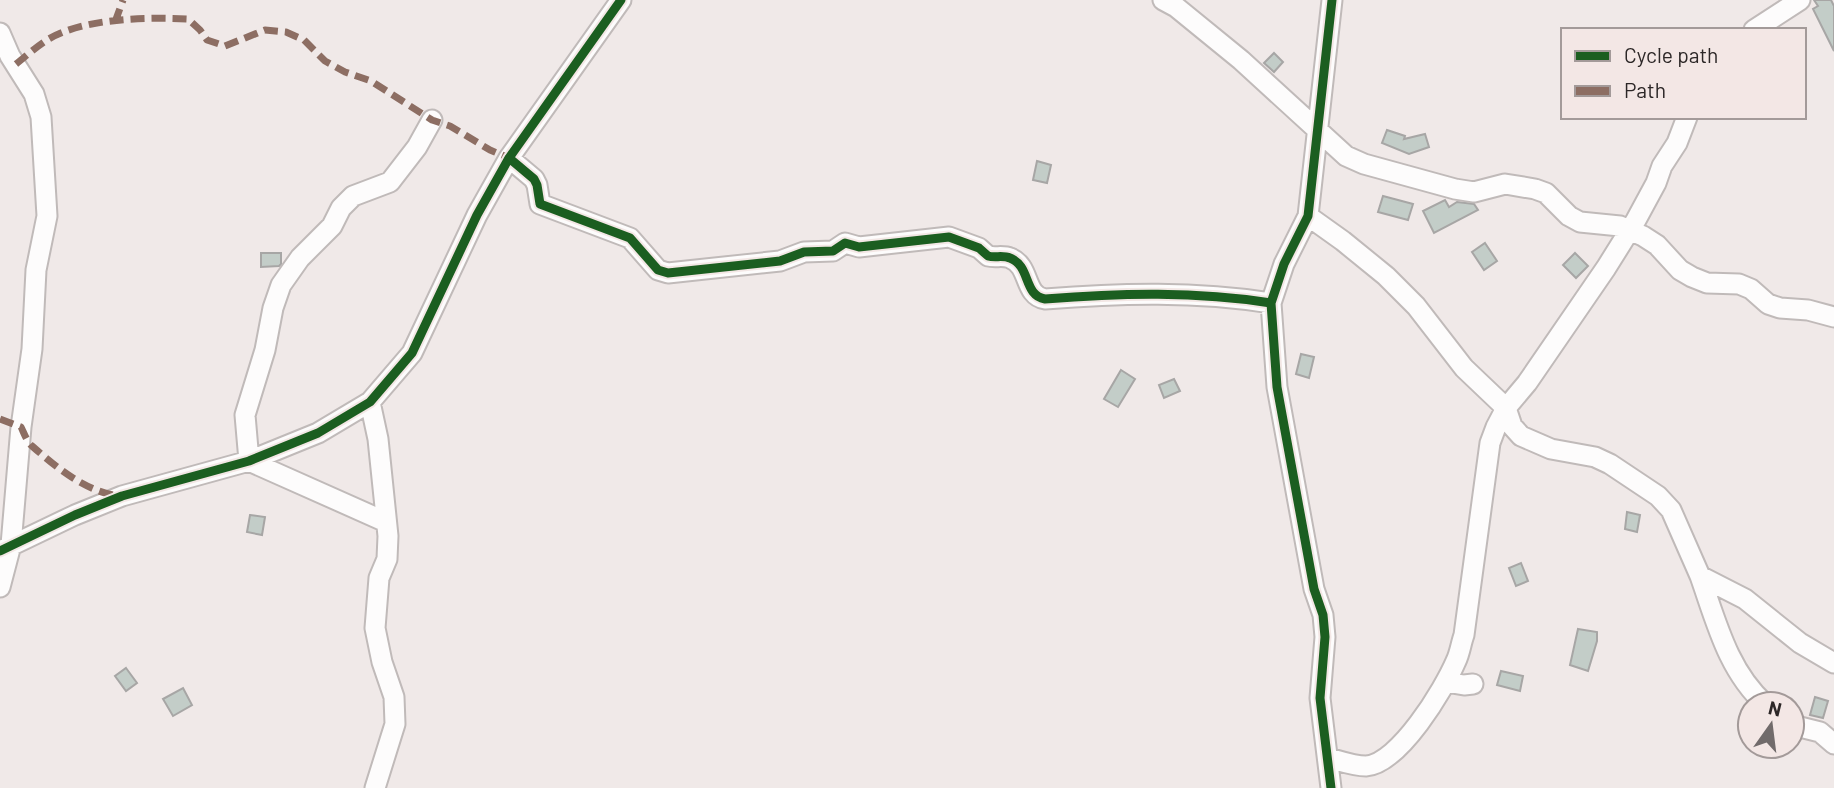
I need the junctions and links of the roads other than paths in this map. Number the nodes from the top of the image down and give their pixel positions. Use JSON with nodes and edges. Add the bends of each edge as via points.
{"nodes":[{"id":1,"x":621,"y":0,"type":"edge"},
{"id":2,"x":1163,"y":0,"type":"edge"},
{"id":3,"x":1332,"y":0,"type":"edge"},
{"id":4,"x":1800,"y":0,"type":"edge"},
{"id":5,"x":1757,"y":28,"type":"edge"},
{"id":6,"x":0,"y":33,"type":"edge"},
{"id":7,"x":8,"y":66,"type":"edge"},
{"id":8,"x":1686,"y":119,"type":"edge"},
{"id":9,"x":432,"y":120,"type":"dead end"},
{"id":10,"x":1318,"y":129,"type":"junction"},
{"id":11,"x":509,"y":158,"type":"junction"},
{"id":12,"x":1308,"y":216,"type":"junction"},
{"id":13,"x":1630,"y":230,"type":"junction"},
{"id":14,"x":1271,"y":303,"type":"junction"},
{"id":15,"x":1834,"y":317,"type":"edge"},
{"id":16,"x":370,"y":402,"type":"junction"},
{"id":17,"x":1506,"y":408,"type":"junction"},
{"id":18,"x":250,"y":461,"type":"junction"},
{"id":19,"x":386,"y":522,"type":"junction"},
{"id":20,"x":5,"y":548,"type":"edge"},
{"id":21,"x":1700,"y":576,"type":"junction"},
{"id":22,"x":0,"y":587,"type":"edge"},
{"id":23,"x":1834,"y":663,"type":"edge"},
{"id":24,"x":1446,"y":682,"type":"junction"},
{"id":25,"x":1473,"y":684,"type":"dead end"},
{"id":26,"x":1752,"y":690,"type":"edge"},
{"id":27,"x":1806,"y":729,"type":"edge"},
{"id":28,"x":1834,"y":744,"type":"edge"},
{"id":29,"x":1329,"y":758,"type":"junction"},
{"id":30,"x":375,"y":788,"type":"edge"},
{"id":31,"x":1331,"y":788,"type":"edge"}],
"edges":[{"from":1,"to":11,"type":"street"},
{"from":2,"to":10,"type":"street","via":[[1241,60]]},
{"from":3,"to":10,"type":"street"},
{"from":4,"to":5,"type":"street"},
{"from":6,"to":7,"type":"street","via":[[10,56]]},
{"from":7,"to":20,"type":"street","via":[[34,94],[41,117],[47,216],[36,270],[32,349]]},
{"from":8,"to":13,"type":"street"},
{"from":9,"to":18,"type":"street","via":[[390,182],[353,196],[281,285],[246,415]]},
{"from":10,"to":12,"type":"street"},
{"from":10,"to":13,"type":"street","via":[[1346,156],[1364,164],[1474,192],[1505,184],[1535,189],[1580,222]]},
{"from":11,"to":14,"type":"street","via":[[534,179],[540,204],[630,237],[658,270],[668,273],[780,261],[804,252],[833,251],[842,244],[859,247],[948,237],[988,256],[1009,257],[1020,264],[1036,298],[1121,293]]},
{"from":11,"to":16,"type":"street","via":[[412,354]]},
{"from":12,"to":14,"type":"street"},
{"from":12,"to":17,"type":"street","via":[[1386,276],[1416,306],[1464,369]]},
{"from":13,"to":15,"type":"street","via":[[1657,245],[1692,277],[1707,283],[1739,284],[1780,308]]},
{"from":13,"to":17,"type":"street"},
{"from":14,"to":29,"type":"street","via":[[1277,387],[1324,626],[1320,698]]},
{"from":16,"to":18,"type":"street","via":[[318,433]]},
{"from":16,"to":19,"type":"street"},
{"from":17,"to":21,"type":"street","via":[[1521,436],[1551,449],[1595,457],[1658,496],[1671,510]]},
{"from":17,"to":24,"type":"street","via":[[1490,443],[1464,635]]},
{"from":18,"to":19,"type":"street"},
{"from":18,"to":20,"type":"street","via":[[122,496]]},
{"from":19,"to":30,"type":"street","via":[[387,559],[379,578],[375,628],[394,697],[395,724]]},
{"from":20,"to":22,"type":"street"},
{"from":21,"to":23,"type":"street","via":[[1745,599],[1800,643]]},
{"from":21,"to":26,"type":"street","via":[[1735,668]]},
{"from":24,"to":25,"type":"street"},
{"from":24,"to":29,"type":"street","via":[[1416,728],[1379,762],[1368,766]]},
{"from":27,"to":28,"type":"street"},
{"from":29,"to":31,"type":"street"}]}
